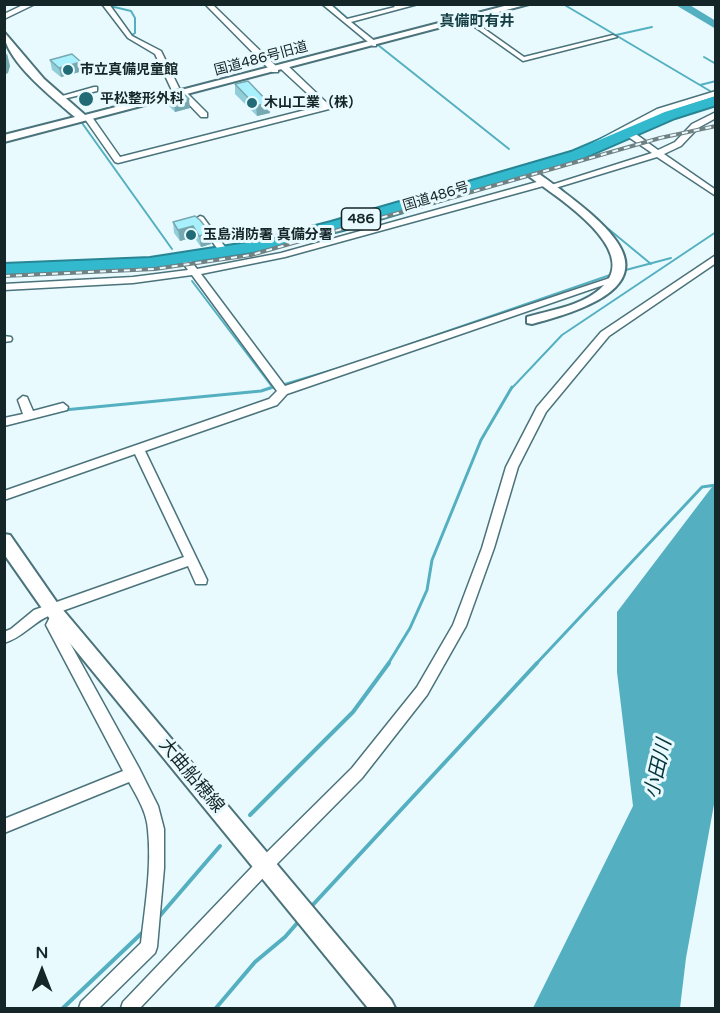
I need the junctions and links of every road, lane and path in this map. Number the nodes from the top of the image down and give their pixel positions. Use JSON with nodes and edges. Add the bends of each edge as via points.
{"nodes":[{"id":1,"x":13,"y":4,"type":"edge"},
{"id":2,"x":32,"y":4,"type":"edge"},
{"id":3,"x":105,"y":4,"type":"edge"},
{"id":4,"x":208,"y":4,"type":"edge"},
{"id":5,"x":325,"y":4,"type":"edge"},
{"id":6,"x":415,"y":4,"type":"edge"},
{"id":7,"x":525,"y":4,"type":"edge"},
{"id":8,"x":398,"y":6,"type":"edge"},
{"id":9,"x":24,"y":8,"type":"junction"},
{"id":10,"x":4,"y":17,"type":"edge"},
{"id":11,"x":467,"y":19,"type":"junction"},
{"id":12,"x":348,"y":20,"type":"junction"},
{"id":13,"x":4,"y":35,"type":"edge"},
{"id":14,"x":613,"y":37,"type":"dead end"},
{"id":15,"x":373,"y":44,"type":"junction"},
{"id":16,"x":280,"y":68,"type":"junction"},
{"id":17,"x":94,"y":89,"type":"dead end"},
{"id":18,"x":181,"y":95,"type":"junction"},
{"id":19,"x":59,"y":98,"type":"junction"},
{"id":20,"x":713,"y":100,"type":"edge"},
{"id":21,"x":204,"y":115,"type":"dead end"},
{"id":22,"x":86,"y":119,"type":"junction"},
{"id":23,"x":630,"y":134,"type":"junction"},
{"id":24,"x":4,"y":139,"type":"edge"},
{"id":25,"x":656,"y":153,"type":"junction"},
{"id":26,"x":578,"y":154,"type":"junction"},
{"id":27,"x":526,"y":170,"type":"junction"},
{"id":28,"x":547,"y":185,"type":"junction"},
{"id":29,"x":716,"y":194,"type":"edge"},
{"id":30,"x":200,"y":219,"type":"edge"},
{"id":31,"x":225,"y":253,"type":"junction"},
{"id":32,"x":716,"y":258,"type":"edge"},
{"id":33,"x":190,"y":266,"type":"junction"},
{"id":34,"x":4,"y":269,"type":"edge"},
{"id":35,"x":617,"y":274,"type":"junction"},
{"id":36,"x":4,"y":287,"type":"edge"},
{"id":37,"x":532,"y":320,"type":"dead end"},
{"id":38,"x":280,"y":387,"type":"junction"},
{"id":39,"x":23,"y":400,"type":"dead end"},
{"id":40,"x":63,"y":407,"type":"dead end"},
{"id":41,"x":29,"y":416,"type":"junction"},
{"id":42,"x":4,"y":422,"type":"edge"},
{"id":43,"x":138,"y":449,"type":"junction"},
{"id":44,"x":4,"y":496,"type":"edge"},
{"id":45,"x":4,"y":540,"type":"edge"},
{"id":46,"x":192,"y":559,"type":"junction"},
{"id":47,"x":201,"y":580,"type":"dead end"},
{"id":48,"x":55,"y":612,"type":"junction"},
{"id":49,"x":4,"y":638,"type":"edge"},
{"id":50,"x":134,"y":773,"type":"junction"},
{"id":51,"x":4,"y":826,"type":"edge"},
{"id":52,"x":267,"y":866,"type":"junction"},
{"id":53,"x":87,"y":1008,"type":"edge"},
{"id":54,"x":129,"y":1008,"type":"edge"},
{"id":55,"x":383,"y":1008,"type":"edge"}],
"edges":[{"from":1,"to":9,"type":"street"},
{"from":2,"to":9,"type":"street"},
{"from":3,"to":18,"type":"street","via":[[130,37],[158,53]]},
{"from":4,"to":16,"type":"street"},
{"from":5,"to":12,"type":"street"},
{"from":6,"to":8,"type":"street"},
{"from":7,"to":11,"type":"street","name":"国道486号旧道"},
{"from":8,"to":12,"type":"street"},
{"from":9,"to":10,"type":"street"},
{"from":11,"to":14,"type":"street","via":[[523,59]]},
{"from":11,"to":15,"type":"street","name":"国道486号旧道"},
{"from":12,"to":15,"type":"street"},
{"from":13,"to":19,"type":"street","via":[[31,71]]},
{"from":15,"to":16,"type":"street","name":"国道486号旧道"},
{"from":16,"to":18,"type":"street","name":"国道486号旧道"},
{"from":16,"to":22,"type":"street","via":[[327,107],[118,160]]},
{"from":17,"to":19,"type":"street"},
{"from":18,"to":21,"type":"street"},
{"from":18,"to":22,"type":"street","name":"国道486号旧道"},
{"from":19,"to":22,"type":"street"},
{"from":20,"to":23,"type":"highway","name":"国道486号","number":"486"},
{"from":20,"to":25,"type":"street","via":[[701,121],[678,144]]},
{"from":20,"to":26,"type":"street","via":[[660,111]]},
{"from":22,"to":24,"type":"street","name":"国道486号旧道"},
{"from":23,"to":25,"type":"street"},
{"from":23,"to":26,"type":"highway","name":"国道486号","number":"486"},
{"from":25,"to":28,"type":"street","via":[[614,170]]},
{"from":25,"to":29,"type":"street"},
{"from":26,"to":27,"type":"highway","name":"国道486号","number":"486"},
{"from":27,"to":28,"type":"street"},
{"from":27,"to":31,"type":"highway","name":"国道486号","number":"486","via":[[337,226]]},
{"from":28,"to":33,"type":"street","via":[[282,255]]},
{"from":28,"to":35,"type":"street","via":[[612,241],[619,256]]},
{"from":30,"to":31,"type":"street"},
{"from":31,"to":33,"type":"highway","name":"国道486号","number":"486"},
{"from":32,"to":52,"type":"street","via":[[605,334],[541,410],[512,467],[459,626],[422,691],[357,773]]},
{"from":33,"to":34,"type":"highway","name":"国道486号","number":"486"},
{"from":33,"to":36,"type":"street","via":[[109,282]]},
{"from":33,"to":38,"type":"street"},
{"from":35,"to":37,"type":"street","via":[[599,297]]},
{"from":35,"to":38,"type":"street"},
{"from":38,"to":43,"type":"street","via":[[273,402]]},
{"from":39,"to":41,"type":"street"},
{"from":40,"to":41,"type":"street"},
{"from":41,"to":42,"type":"street"},
{"from":43,"to":44,"type":"street"},
{"from":43,"to":46,"type":"street"},
{"from":45,"to":48,"type":"street","name":"大曲船穂線"},
{"from":46,"to":47,"type":"street"},
{"from":46,"to":48,"type":"street"},
{"from":48,"to":49,"type":"street","via":[[39,614]]},
{"from":48,"to":50,"type":"street","via":[[53,625]]},
{"from":48,"to":52,"type":"street","name":"大曲船穂線"},
{"from":50,"to":51,"type":"street"},
{"from":50,"to":53,"type":"street","via":[[156,829],[149,946]]},
{"from":52,"to":54,"type":"street"},
{"from":52,"to":55,"type":"street","name":"大曲船穂線"}]}
